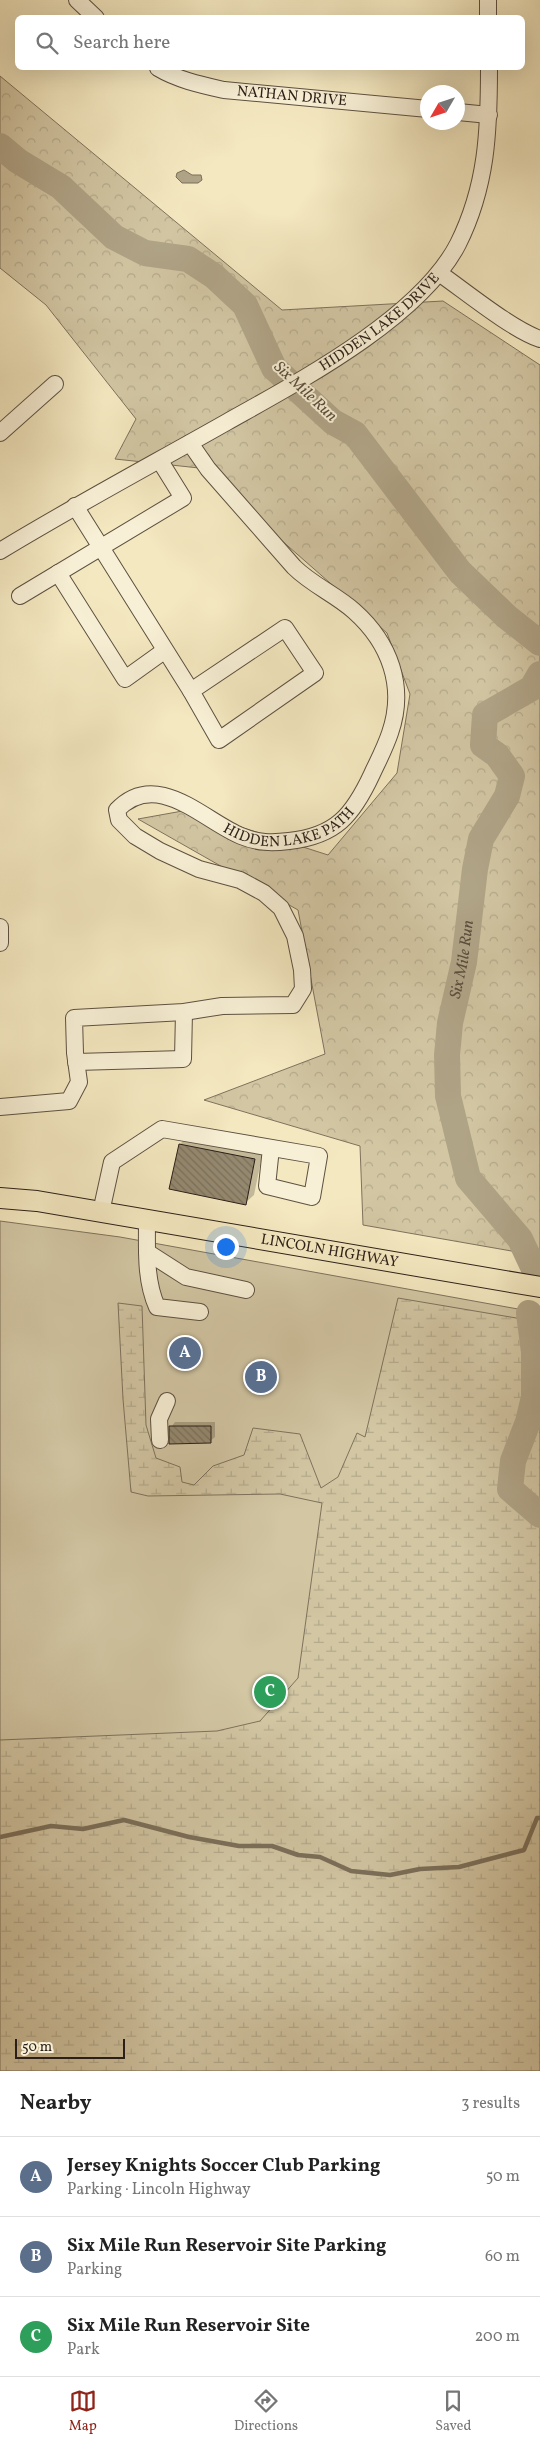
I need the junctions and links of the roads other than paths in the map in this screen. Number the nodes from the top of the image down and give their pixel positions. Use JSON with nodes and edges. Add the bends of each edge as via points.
{"nodes":[{"id":1,"x":77,"y":0,"type":"edge"},
{"id":2,"x":488,"y":0,"type":"edge"},
{"id":3,"x":93,"y":15,"type":"edge"},
{"id":4,"x":488,"y":15,"type":"edge"},
{"id":5,"x":162,"y":70,"type":"edge"},
{"id":6,"x":489,"y":70,"type":"edge"},
{"id":7,"x":420,"y":109,"type":"edge"},
{"id":8,"x":465,"y":113,"type":"edge"},
{"id":9,"x":489,"y":115,"type":"junction"},
{"id":10,"x":439,"y":273,"type":"junction"},
{"id":11,"x":540,"y":339,"type":"edge"},
{"id":12,"x":55,"y":384,"type":"dead end"},
{"id":13,"x":0,"y":432,"type":"edge"},
{"id":14,"x":190,"y":443,"type":"junction"},
{"id":15,"x":160,"y":460,"type":"junction"},
{"id":16,"x":75,"y":506,"type":"junction"},
{"id":17,"x":100,"y":548,"type":"junction"},
{"id":18,"x":0,"y":551,"type":"edge"},
{"id":19,"x":58,"y":573,"type":"junction"},
{"id":20,"x":20,"y":596,"type":"dead end"},
{"id":21,"x":164,"y":650,"type":"junction"},
{"id":22,"x":191,"y":691,"type":"junction"},
{"id":23,"x":0,"y":927,"type":"edge"},
{"id":24,"x":0,"y":942,"type":"edge"},
{"id":25,"x":184,"y":1012,"type":"junction"},
{"id":26,"x":76,"y":1062,"type":"junction"},
{"id":27,"x":0,"y":1107,"type":"edge"},
{"id":28,"x":271,"y":1148,"type":"dead end"},
{"id":29,"x":0,"y":1198,"type":"edge"},
{"id":30,"x":101,"y":1212,"type":"junction"},
{"id":31,"x":147,"y":1221,"type":"junction"},
{"id":32,"x":147,"y":1252,"type":"junction"},
{"id":33,"x":540,"y":1288,"type":"edge"},
{"id":34,"x":246,"y":1290,"type":"dead end"},
{"id":35,"x":200,"y":1312,"type":"dead end"},
{"id":36,"x":167,"y":1401,"type":"dead end"},
{"id":37,"x":160,"y":1440,"type":"dead end"}],
"edges":[{"from":1,"to":3,"type":"street"},
{"from":2,"to":4,"type":"street"},
{"from":5,"to":7,"type":"street","name":"NATHAN DRIVE","via":[[224,90]]},
{"from":6,"to":9,"type":"street","name":"HIDDEN LAKE DRIVE"},
{"from":8,"to":9,"type":"street"},
{"from":9,"to":10,"type":"street","name":"HIDDEN LAKE DRIVE","via":[[486,160],[476,202],[457,245]]},
{"from":10,"to":11,"type":"street","via":[[494,312]]},
{"from":10,"to":14,"type":"street","name":"HIDDEN LAKE DRIVE","via":[[392,318],[319,368]]},
{"from":12,"to":13,"type":"street"},
{"from":14,"to":15,"type":"street","name":"HIDDEN LAKE DRIVE"},
{"from":14,"to":25,"type":"street","name":"HIDDEN LAKE PATH","via":[[208,469],[294,567],[307,580],[354,611],[371,629],[391,660],[397,714],[386,746],[360,799],[347,818],[325,833],[266,844],[240,836],[198,810],[161,794],[124,802],[117,810],[119,820],[143,840],[199,869],[240,880],[264,893],[281,908],[295,936],[303,989],[293,1005],[222,1006]]},
{"from":15,"to":16,"type":"street","name":"HIDDEN LAKE DRIVE"},
{"from":15,"to":17,"type":"street","via":[[183,498]]},
{"from":16,"to":17,"type":"street"},
{"from":16,"to":18,"type":"street","name":"HIDDEN LAKE DRIVE"},
{"from":17,"to":19,"type":"street"},
{"from":17,"to":21,"type":"street"},
{"from":19,"to":20,"type":"street"},
{"from":19,"to":21,"type":"street","via":[[124,679]]},
{"from":21,"to":22,"type":"street"},
{"from":22,"to":22,"type":"street","via":[[219,740],[315,673],[285,628]]},
{"from":23,"to":24,"type":"street"},
{"from":25,"to":26,"type":"street","via":[[183,1059]]},
{"from":25,"to":26,"type":"street","via":[[74,1018]]},
{"from":26,"to":27,"type":"street","via":[[79,1082],[69,1101]]},
{"from":28,"to":30,"type":"street","via":[[162,1129],[112,1162]]},
{"from":29,"to":30,"type":"main road","name":"LINCOLN HIGHWAY"},
{"from":30,"to":31,"type":"main road","name":"LINCOLN HIGHWAY"},
{"from":31,"to":32,"type":"street"},
{"from":31,"to":33,"type":"main road","name":"LINCOLN HIGHWAY"},
{"from":32,"to":34,"type":"street","via":[[186,1278]]},
{"from":32,"to":35,"type":"street","via":[[152,1296],[157,1307]]},
{"from":36,"to":37,"type":"street","via":[[159,1419]]}]}
